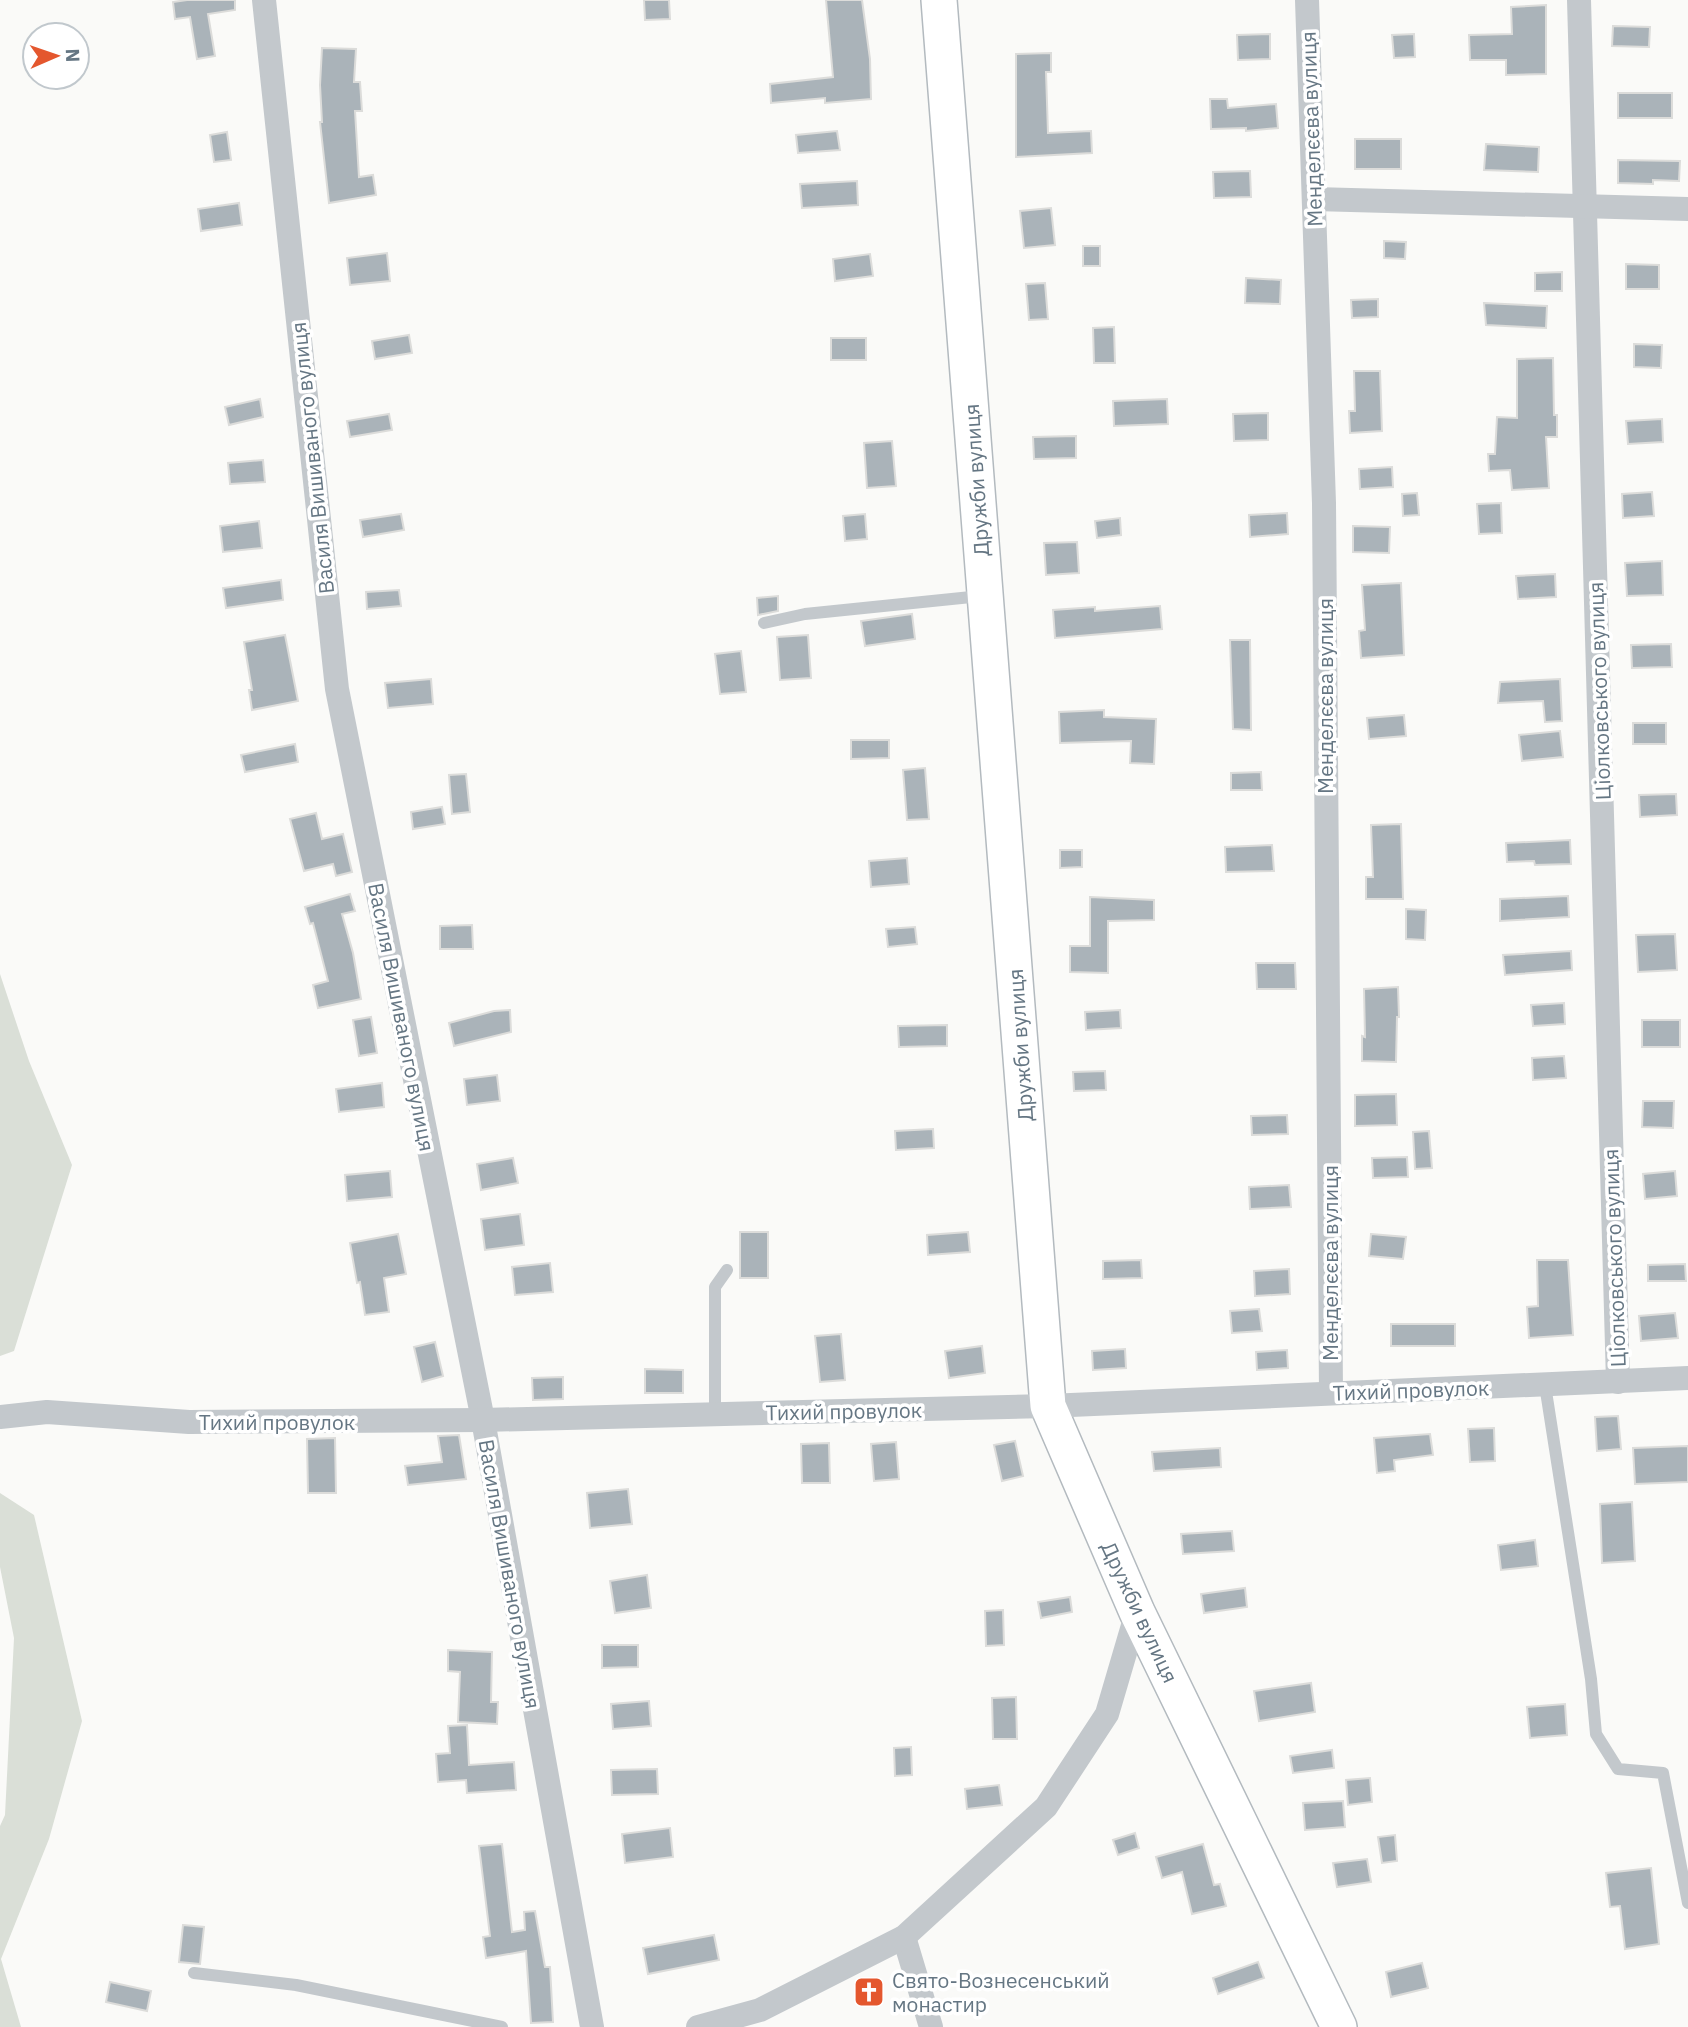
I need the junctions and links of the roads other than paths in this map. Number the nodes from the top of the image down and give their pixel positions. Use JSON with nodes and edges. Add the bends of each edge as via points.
{"nodes":[{"id":1,"x":264,"y":0,"type":"edge"},
{"id":2,"x":939,"y":0,"type":"edge"},
{"id":3,"x":1307,"y":0,"type":"edge"},
{"id":4,"x":1579,"y":0,"type":"edge"},
{"id":5,"x":1314,"y":199,"type":"junction"},
{"id":6,"x":1587,"y":207,"type":"junction"},
{"id":7,"x":1688,"y":209,"type":"edge"},
{"id":8,"x":985,"y":596,"type":"junction"},
{"id":9,"x":764,"y":623,"type":"dead end"},
{"id":10,"x":727,"y":1270,"type":"dead end"},
{"id":11,"x":1688,"y":1378,"type":"edge"},
{"id":12,"x":1618,"y":1382,"type":"junction"},
{"id":13,"x":1545,"y":1385,"type":"junction"},
{"id":14,"x":1331,"y":1392,"type":"junction"},
{"id":15,"x":1048,"y":1406,"type":"junction"},
{"id":16,"x":715,"y":1414,"type":"junction"},
{"id":17,"x":0,"y":1417,"type":"edge"},
{"id":18,"x":483,"y":1420,"type":"junction"},
{"id":19,"x":1137,"y":1612,"type":"junction"},
{"id":20,"x":1688,"y":1903,"type":"edge"},
{"id":21,"x":904,"y":1937,"type":"junction"},
{"id":22,"x":194,"y":1973,"type":"dead end"},
{"id":23,"x":502,"y":2027,"type":"edge"},
{"id":24,"x":592,"y":2027,"type":"edge"},
{"id":25,"x":698,"y":2027,"type":"edge"},
{"id":26,"x":931,"y":2027,"type":"edge"},
{"id":27,"x":1339,"y":2027,"type":"edge"}],
"edges":[{"from":1,"to":18,"type":"street","name":"Василя Вишиваного вулиця","via":[[337,689]]},
{"from":2,"to":8,"type":"street","name":"Дружби вулиця"},
{"from":3,"to":5,"type":"street","name":"Менделєєва вулиця"},
{"from":4,"to":6,"type":"street","name":"Ціолковського вулиця"},
{"from":5,"to":6,"type":"street"},
{"from":5,"to":14,"type":"street","name":"Менделєєва вулиця","via":[[1324,503]]},
{"from":6,"to":7,"type":"street"},
{"from":6,"to":12,"type":"street","name":"Ціолковського вулиця"},
{"from":8,"to":9,"type":"lane","via":[[805,614]]},
{"from":8,"to":15,"type":"street","name":"Дружби вулиця"},
{"from":10,"to":16,"type":"lane","via":[[715,1287]]},
{"from":11,"to":12,"type":"street","name":"Тихий провулок"},
{"from":12,"to":13,"type":"street","name":"Тихий провулок"},
{"from":13,"to":14,"type":"street","name":"Тихий провулок"},
{"from":13,"to":20,"type":"lane","via":[[1596,1734],[1618,1769],[1663,1773]]},
{"from":14,"to":15,"type":"street","name":"Тихий провулок"},
{"from":15,"to":16,"type":"street","name":"Тихий провулок"},
{"from":15,"to":19,"type":"street","name":"Дружби вулиця"},
{"from":16,"to":18,"type":"street","name":"Тихий провулок"},
{"from":17,"to":18,"type":"street","name":"Тихий провулок","via":[[47,1412],[189,1422]]},
{"from":18,"to":24,"type":"street","name":"Василя Вишиваного вулиця"},
{"from":19,"to":21,"type":"street","via":[[1107,1714],[1046,1807]]},
{"from":19,"to":27,"type":"street","name":"Дружби вулиця"},
{"from":21,"to":25,"type":"street","via":[[760,2010]]},
{"from":21,"to":26,"type":"street"},
{"from":22,"to":23,"type":"lane","via":[[296,1985]]}]}
